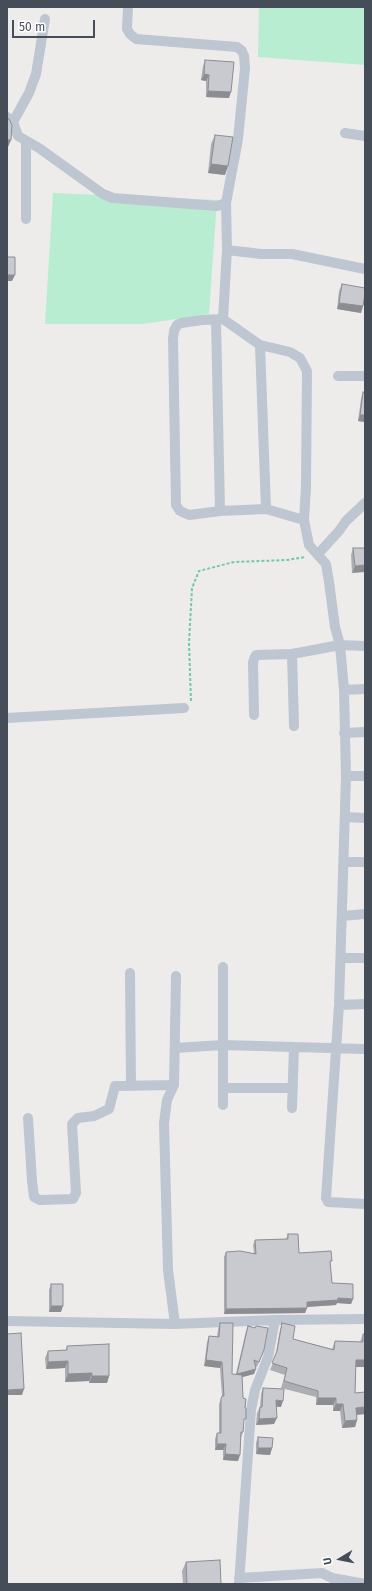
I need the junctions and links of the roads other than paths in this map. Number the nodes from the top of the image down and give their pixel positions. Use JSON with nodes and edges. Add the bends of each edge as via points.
{"nodes":[{"id":1,"x":128,"y":7,"type":"edge"},
{"id":2,"x":45,"y":19,"type":"dead end"},
{"id":3,"x":10,"y":119,"type":"edge"},
{"id":4,"x":345,"y":133,"type":"dead end"},
{"id":5,"x":365,"y":136,"type":"edge"},
{"id":6,"x":26,"y":142,"type":"junction"},
{"id":7,"x":226,"y":204,"type":"junction"},
{"id":8,"x":26,"y":219,"type":"dead end"},
{"id":9,"x":227,"y":250,"type":"junction"},
{"id":10,"x":365,"y":269,"type":"edge"},
{"id":11,"x":219,"y":320,"type":"junction"},
{"id":12,"x":260,"y":345,"type":"junction"},
{"id":13,"x":338,"y":376,"type":"dead end"},
{"id":14,"x":365,"y":376,"type":"edge"},
{"id":15,"x":365,"y":503,"type":"edge"},
{"id":16,"x":266,"y":510,"type":"junction"},
{"id":17,"x":220,"y":511,"type":"junction"},
{"id":18,"x":304,"y":520,"type":"junction"},
{"id":19,"x":318,"y":554,"type":"junction"},
{"id":20,"x":340,"y":645,"type":"junction"},
{"id":21,"x":365,"y":646,"type":"edge"},
{"id":22,"x":292,"y":654,"type":"junction"},
{"id":23,"x":365,"y":689,"type":"edge"},
{"id":24,"x":344,"y":690,"type":"junction"},
{"id":25,"x":184,"y":708,"type":"road end"},
{"id":26,"x":254,"y":715,"type":"dead end"},
{"id":27,"x":7,"y":718,"type":"edge"},
{"id":28,"x":294,"y":726,"type":"dead end"},
{"id":29,"x":365,"y":732,"type":"edge"},
{"id":30,"x":344,"y":733,"type":"junction"},
{"id":31,"x":346,"y":776,"type":"junction"},
{"id":32,"x":365,"y":776,"type":"edge"},
{"id":33,"x":345,"y":817,"type":"junction"},
{"id":34,"x":365,"y":818,"type":"edge"},
{"id":35,"x":344,"y":862,"type":"junction"},
{"id":36,"x":365,"y":862,"type":"edge"},
{"id":37,"x":365,"y":914,"type":"edge"},
{"id":38,"x":342,"y":916,"type":"junction"},
{"id":39,"x":341,"y":958,"type":"junction"},
{"id":40,"x":365,"y":958,"type":"edge"},
{"id":41,"x":224,"y":967,"type":"dead end"},
{"id":42,"x":130,"y":973,"type":"dead end"},
{"id":43,"x":176,"y":976,"type":"dead end"},
{"id":44,"x":339,"y":1004,"type":"junction"},
{"id":45,"x":365,"y":1004,"type":"edge"},
{"id":46,"x":223,"y":1045,"type":"junction"},
{"id":47,"x":294,"y":1047,"type":"junction"},
{"id":48,"x":175,"y":1048,"type":"junction"},
{"id":49,"x":336,"y":1048,"type":"junction"},
{"id":50,"x":365,"y":1049,"type":"edge"},
{"id":51,"x":174,"y":1085,"type":"junction"},
{"id":52,"x":131,"y":1086,"type":"junction"},
{"id":53,"x":223,"y":1088,"type":"junction"},
{"id":54,"x":294,"y":1088,"type":"junction"},
{"id":55,"x":223,"y":1105,"type":"dead end"},
{"id":56,"x":292,"y":1108,"type":"dead end"},
{"id":57,"x":28,"y":1118,"type":"dead end"},
{"id":58,"x":365,"y":1204,"type":"edge"},
{"id":59,"x":365,"y":1319,"type":"edge"},
{"id":60,"x":275,"y":1320,"type":"junction"},
{"id":61,"x":7,"y":1321,"type":"edge"},
{"id":62,"x":175,"y":1324,"type":"junction"},
{"id":63,"x":239,"y":1581,"type":"edge"},
{"id":64,"x":365,"y":1584,"type":"edge"}],
"edges":[{"from":1,"to":7,"type":"street","via":[[127,29],[136,39],[237,47],[242,51],[245,68],[238,139]]},
{"from":2,"to":3,"type":"street","via":[[36,74],[29,93]]},
{"from":3,"to":6,"type":"street","via":[[18,136]]},
{"from":4,"to":5,"type":"street"},
{"from":6,"to":7,"type":"street","via":[[113,198],[217,206]]},
{"from":6,"to":8,"type":"street"},
{"from":7,"to":9,"type":"street"},
{"from":9,"to":10,"type":"street","via":[[292,254]]},
{"from":9,"to":11,"type":"street"},
{"from":11,"to":12,"type":"street"},
{"from":11,"to":17,"type":"street"},
{"from":11,"to":17,"type":"street","via":[[181,323],[174,331],[178,509],[189,515]]},
{"from":12,"to":16,"type":"street"},
{"from":12,"to":18,"type":"street","via":[[290,352],[300,358],[307,371]]},
{"from":13,"to":14,"type":"street"},
{"from":15,"to":19,"type":"street"},
{"from":16,"to":17,"type":"street"},
{"from":16,"to":18,"type":"street"},
{"from":18,"to":19,"type":"street","via":[[309,545]]},
{"from":19,"to":20,"type":"street","via":[[326,564]]},
{"from":20,"to":21,"type":"street"},
{"from":20,"to":22,"type":"street"},
{"from":20,"to":24,"type":"street"},
{"from":22,"to":26,"type":"street","via":[[254,657]]},
{"from":22,"to":28,"type":"street"},
{"from":23,"to":24,"type":"street"},
{"from":24,"to":30,"type":"street"},
{"from":25,"to":27,"type":"street"},
{"from":29,"to":30,"type":"street"},
{"from":30,"to":31,"type":"street"},
{"from":31,"to":32,"type":"street"},
{"from":31,"to":33,"type":"street"},
{"from":33,"to":34,"type":"street"},
{"from":33,"to":35,"type":"street"},
{"from":35,"to":36,"type":"street"},
{"from":35,"to":38,"type":"street"},
{"from":37,"to":38,"type":"street"},
{"from":38,"to":39,"type":"street"},
{"from":39,"to":40,"type":"street"},
{"from":39,"to":44,"type":"street"},
{"from":41,"to":46,"type":"street"},
{"from":42,"to":52,"type":"street"},
{"from":43,"to":48,"type":"street"},
{"from":44,"to":45,"type":"street"},
{"from":44,"to":49,"type":"street"},
{"from":46,"to":47,"type":"street"},
{"from":46,"to":48,"type":"street"},
{"from":46,"to":53,"type":"street"},
{"from":47,"to":49,"type":"street"},
{"from":47,"to":54,"type":"street"},
{"from":48,"to":51,"type":"street"},
{"from":49,"to":50,"type":"street"},
{"from":49,"to":58,"type":"street","via":[[326,1198],[328,1202]]},
{"from":51,"to":52,"type":"street"},
{"from":51,"to":62,"type":"street","via":[[167,1100],[164,1123],[168,1270]]},
{"from":52,"to":57,"type":"street","via":[[115,1086],[109,1109],[94,1116],[78,1118],[72,1124],[76,1193],[73,1199],[40,1200],[34,1197]]},
{"from":53,"to":54,"type":"street"},
{"from":53,"to":55,"type":"street"},
{"from":54,"to":56,"type":"street"},
{"from":59,"to":60,"type":"street"},
{"from":60,"to":62,"type":"street"},
{"from":60,"to":63,"type":"street","via":[[268,1357],[255,1390],[251,1410]]},
{"from":61,"to":62,"type":"street"},
{"from":63,"to":64,"type":"street","via":[[322,1573],[332,1578]]}]}
